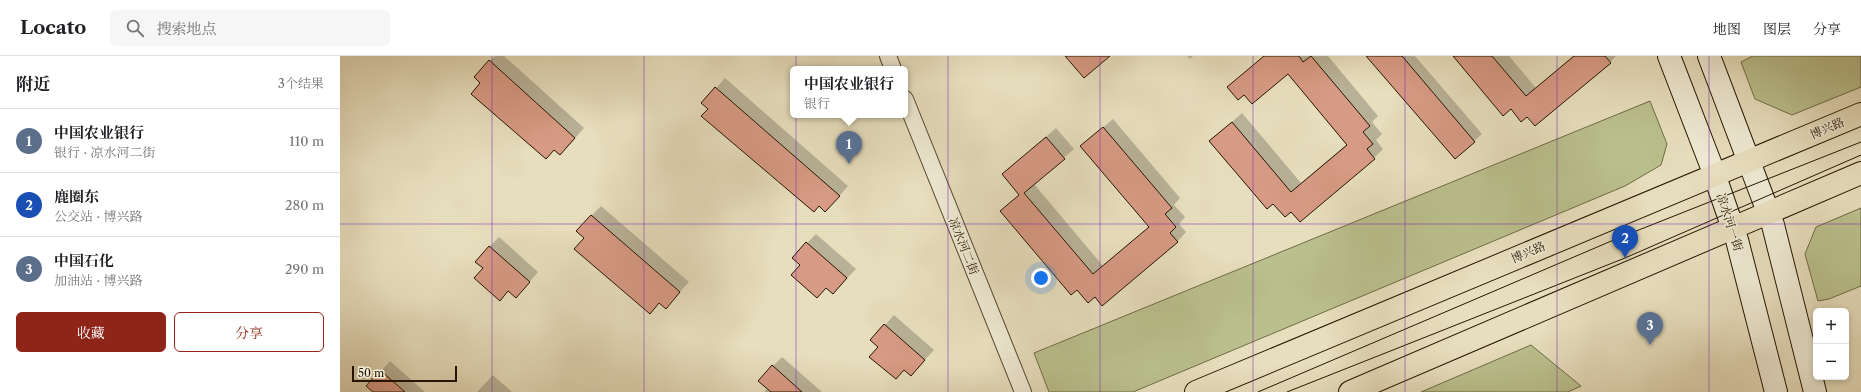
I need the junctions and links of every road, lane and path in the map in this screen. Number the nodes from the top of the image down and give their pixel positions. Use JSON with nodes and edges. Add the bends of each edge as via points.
{"nodes":[{"id":1,"x":888,"y":56,"type":"edge"},
{"id":2,"x":1669,"y":56,"type":"edge"},
{"id":3,"x":1709,"y":56,"type":"edge"},
{"id":4,"x":892,"y":66,"type":"edge"},
{"id":5,"x":908,"y":106,"type":"edge"},
{"id":6,"x":1861,"y":114,"type":"edge"},
{"id":7,"x":1748,"y":161,"type":"junction"},
{"id":8,"x":1861,"y":172,"type":"edge"},
{"id":9,"x":1714,"y":174,"type":"junction"},
{"id":10,"x":1766,"y":212,"type":"junction"},
{"id":11,"x":1733,"y":227,"type":"junction"},
{"id":12,"x":1023,"y":392,"type":"edge"},
{"id":13,"x":1196,"y":392,"type":"edge"},
{"id":14,"x":1350,"y":392,"type":"edge"},
{"id":15,"x":1776,"y":392,"type":"edge"},
{"id":16,"x":1815,"y":392,"type":"edge"}],
"edges":[{"from":1,"to":4,"type":"street"},
{"from":2,"to":9,"type":"main road","name":"凉水河一街"},
{"from":3,"to":7,"type":"main road"},
{"from":5,"to":12,"type":"street","name":"凉水河二街"},
{"from":6,"to":7,"type":"main road","name":"博兴路"},
{"from":7,"to":9,"type":"main road","name":"博兴路"},
{"from":7,"to":10,"type":"main road"},
{"from":8,"to":10,"type":"main road"},
{"from":9,"to":11,"type":"main road","name":"凉水河一街"},
{"from":9,"to":13,"type":"main road","name":"博兴路"},
{"from":10,"to":11,"type":"main road"},
{"from":10,"to":16,"type":"main road","via":[[1773,225]]},
{"from":11,"to":14,"type":"main road"},
{"from":11,"to":15,"type":"main road","name":"凉水河一街"}]}
